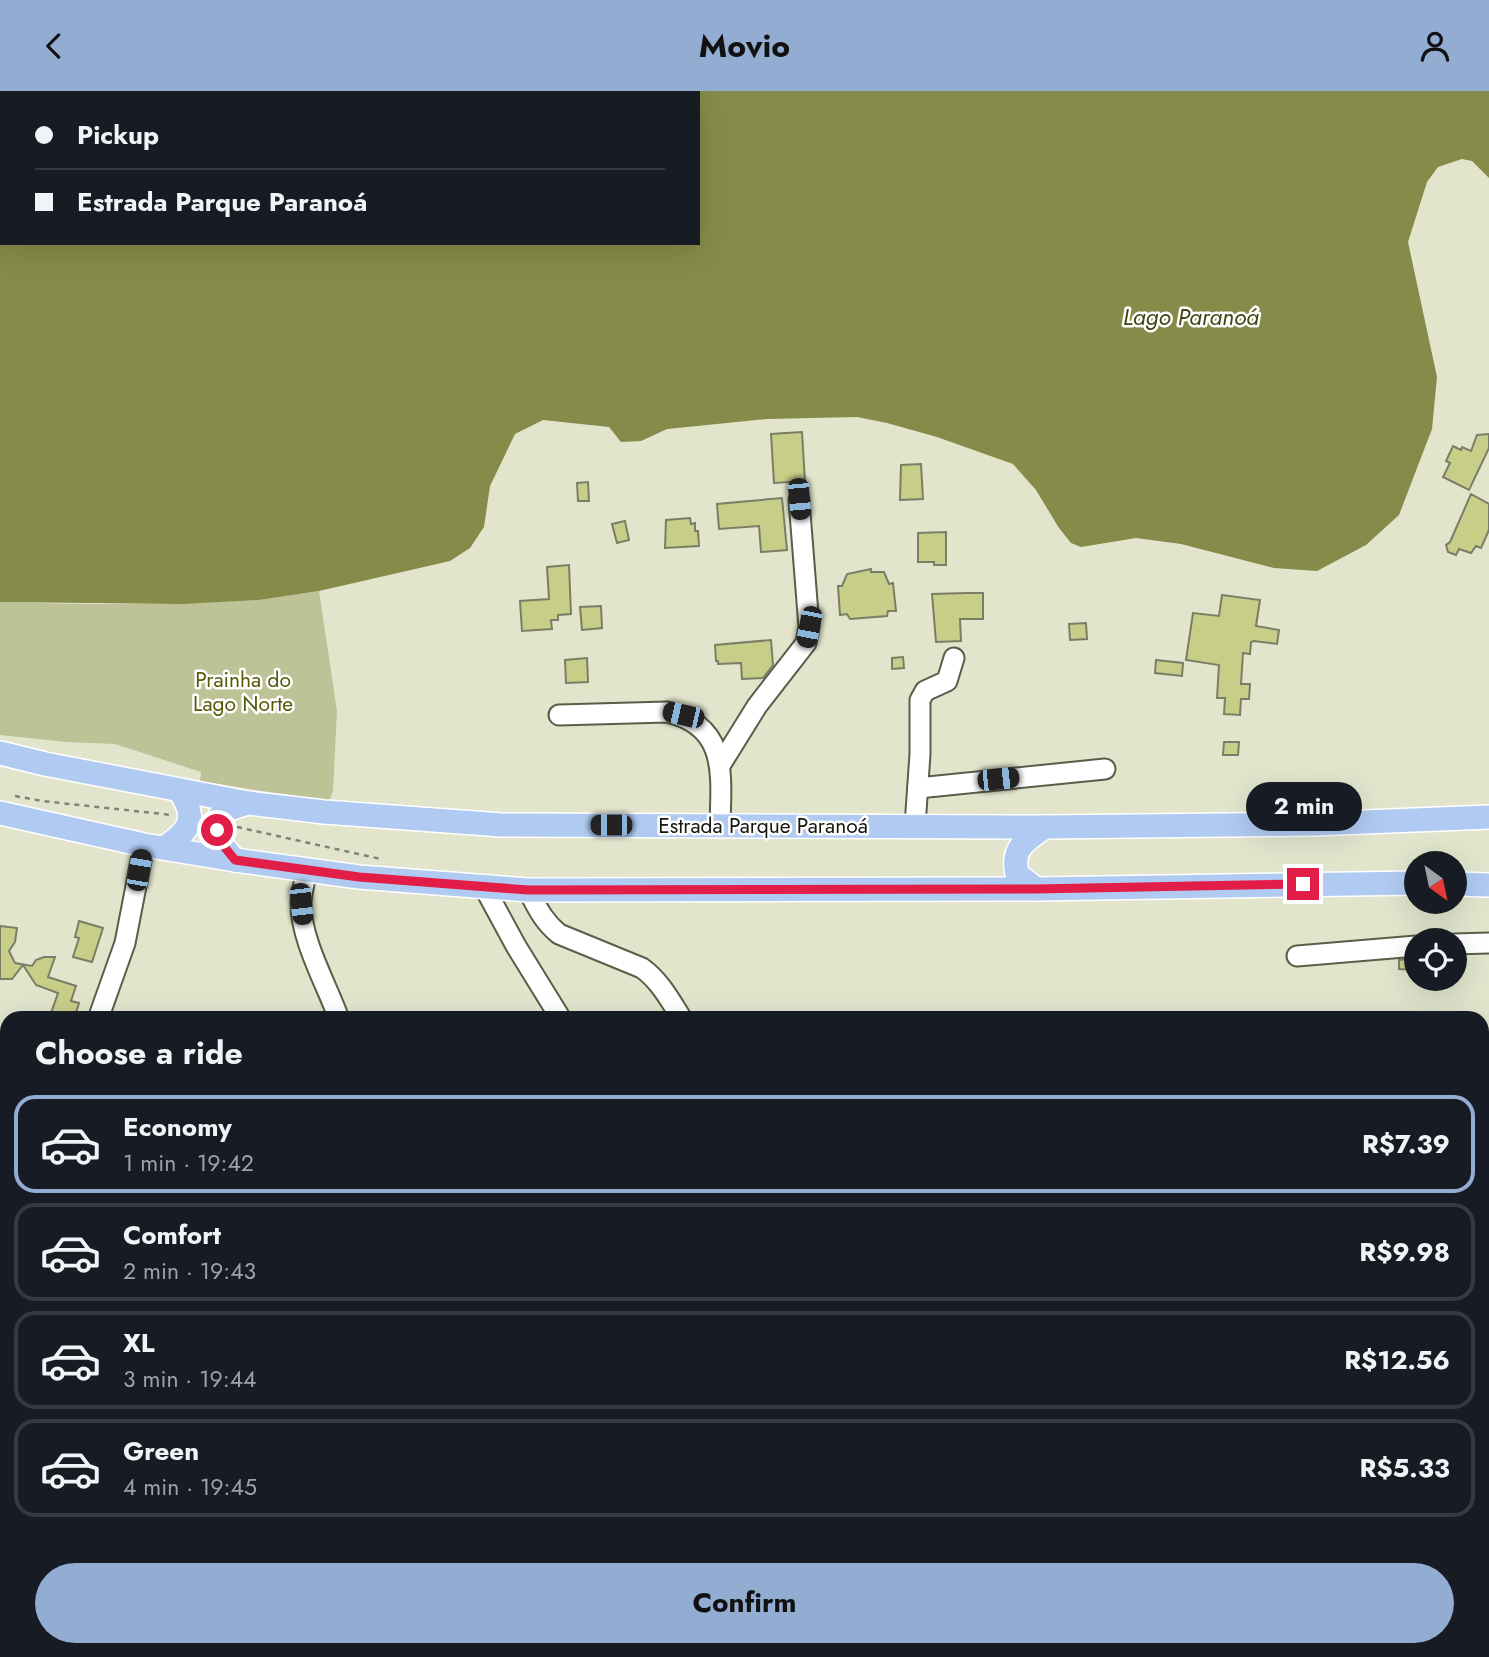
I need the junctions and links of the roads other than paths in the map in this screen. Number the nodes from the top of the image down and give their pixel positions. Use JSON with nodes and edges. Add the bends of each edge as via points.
{"nodes":[{"id":1,"x":799,"y":499,"type":"dead end"},
{"id":2,"x":954,"y":658,"type":"dead end"},
{"id":3,"x":559,"y":715,"type":"dead end"},
{"id":4,"x":0,"y":753,"type":"edge"},
{"id":5,"x":721,"y":764,"type":"junction"},
{"id":6,"x":1105,"y":769,"type":"dead end"},
{"id":7,"x":918,"y":788,"type":"junction"},
{"id":8,"x":180,"y":791,"type":"junction"},
{"id":9,"x":248,"y":803,"type":"junction"},
{"id":10,"x":5,"y":804,"type":"edge"},
{"id":11,"x":1489,"y":817,"type":"edge"},
{"id":12,"x":720,"y":826,"type":"junction"},
{"id":13,"x":915,"y":826,"type":"junction"},
{"id":14,"x":1045,"y":827,"type":"junction"},
{"id":15,"x":154,"y":846,"type":"junction"},
{"id":16,"x":235,"y":860,"type":"junction"},
{"id":17,"x":307,"y":869,"type":"junction"},
{"id":18,"x":1404,"y":883,"type":"edge"},
{"id":19,"x":1467,"y":884,"type":"edge"},
{"id":20,"x":1489,"y":885,"type":"edge"},
{"id":21,"x":484,"y":887,"type":"junction"},
{"id":22,"x":1035,"y":889,"type":"junction"},
{"id":23,"x":528,"y":890,"type":"junction"},
{"id":24,"x":1489,"y":943,"type":"edge"},
{"id":25,"x":1467,"y":944,"type":"edge"},
{"id":26,"x":1404,"y":947,"type":"edge"},
{"id":27,"x":1297,"y":955,"type":"dead end"},
{"id":28,"x":101,"y":1011,"type":"edge"},
{"id":29,"x":337,"y":1011,"type":"edge"},
{"id":30,"x":556,"y":1011,"type":"edge"},
{"id":31,"x":677,"y":1011,"type":"edge"}],
"edges":[{"from":1,"to":5,"type":"street","via":[[809,627],[806,643],[757,706]]},
{"from":2,"to":7,"type":"street","via":[[947,681],[925,691],[920,700]]},
{"from":3,"to":5,"type":"street","via":[[683,715],[706,734]]},
{"from":4,"to":8,"type":"main road","name":"Estrada Parque Paranoá"},
{"from":5,"to":12,"type":"street"},
{"from":6,"to":7,"type":"street"},
{"from":7,"to":13,"type":"street"},
{"from":8,"to":9,"type":"main road","name":"Estrada Parque Paranoá"},
{"from":8,"to":15,"type":"main road","via":[[190,807],[190,824],[181,836]]},
{"from":9,"to":12,"type":"main road","name":"Estrada Parque Paranoá","via":[[502,825]]},
{"from":9,"to":16,"type":"main road","via":[[225,812],[218,823],[218,839]]},
{"from":10,"to":15,"type":"main road"},
{"from":11,"to":14,"type":"main road","name":"Estrada Parque Paranoá"},
{"from":12,"to":13,"type":"main road","name":"Estrada Parque Paranoá"},
{"from":13,"to":14,"type":"main road","name":"Estrada Parque Paranoá"},
{"from":14,"to":22,"type":"main road","via":[[1027,838],[1014,862],[1017,874]]},
{"from":15,"to":16,"type":"main road"},
{"from":15,"to":28,"type":"street"},
{"from":16,"to":17,"type":"main road"},
{"from":17,"to":21,"type":"main road"},
{"from":17,"to":29,"type":"street","via":[[303,919]]},
{"from":18,"to":22,"type":"main road"},
{"from":19,"to":20,"type":"main road"},
{"from":21,"to":23,"type":"main road"},
{"from":21,"to":30,"type":"street"},
{"from":22,"to":23,"type":"main road"},
{"from":23,"to":31,"type":"street","via":[[549,926],[642,968],[662,987]]},
{"from":24,"to":25,"type":"street"},
{"from":26,"to":27,"type":"street"}]}
